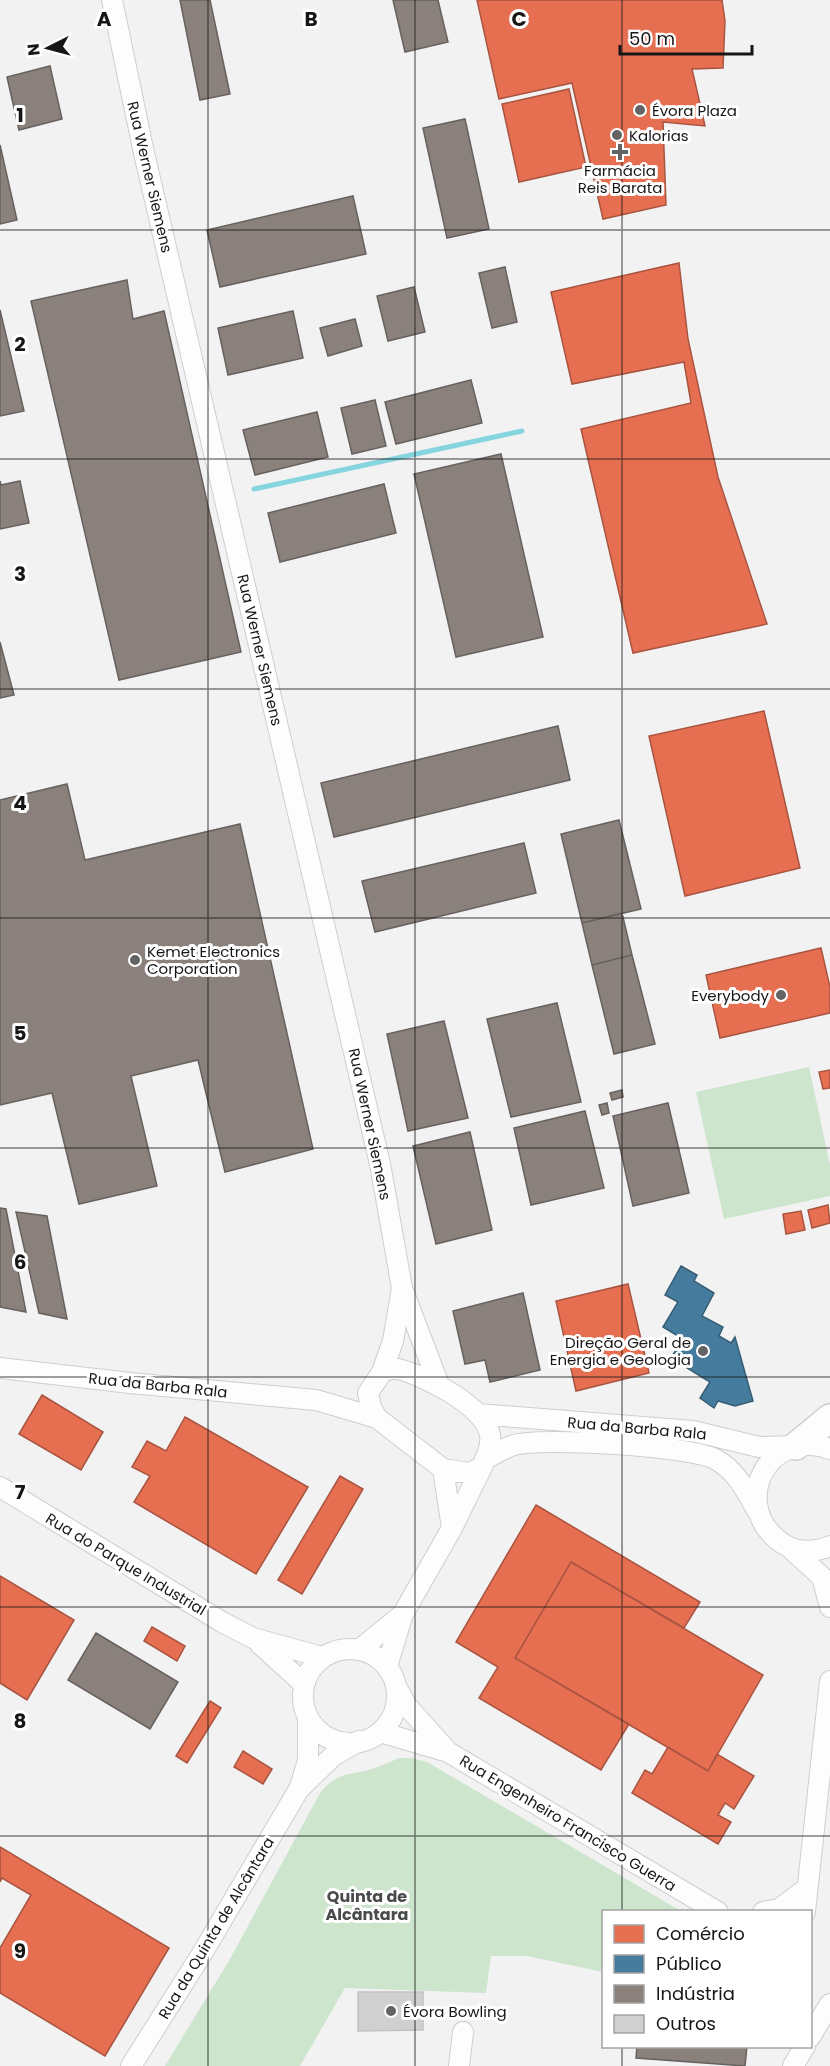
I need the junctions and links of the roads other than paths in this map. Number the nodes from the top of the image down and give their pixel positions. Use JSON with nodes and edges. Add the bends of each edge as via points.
{"nodes":[{"id":1,"x":110,"y":4,"type":"edge"},
{"id":2,"x":402,"y":1288,"type":"junction"},
{"id":3,"x":0,"y":1368,"type":"edge"},
{"id":4,"x":382,"y":1372,"type":"junction"},
{"id":5,"x":439,"y":1385,"type":"junction"},
{"id":6,"x":368,"y":1393,"type":"junction"},
{"id":7,"x":316,"y":1400,"type":"junction"},
{"id":8,"x":478,"y":1414,"type":"junction"},
{"id":9,"x":377,"y":1418,"type":"junction"},
{"id":10,"x":830,"y":1418,"type":"edge"},
{"id":11,"x":795,"y":1446,"type":"junction"},
{"id":12,"x":830,"y":1449,"type":"edge"},
{"id":13,"x":483,"y":1463,"type":"junction"},
{"id":14,"x":443,"y":1469,"type":"junction"},
{"id":15,"x":0,"y":1487,"type":"edge"},
{"id":16,"x":758,"y":1512,"type":"junction"},
{"id":17,"x":452,"y":1528,"type":"junction"},
{"id":18,"x":830,"y":1546,"type":"edge"},
{"id":19,"x":789,"y":1547,"type":"junction"},
{"id":20,"x":830,"y":1607,"type":"edge"},
{"id":21,"x":403,"y":1614,"type":"junction"},
{"id":22,"x":253,"y":1638,"type":"junction"},
{"id":23,"x":360,"y":1649,"type":"junction"},
{"id":24,"x":322,"y":1658,"type":"junction"},
{"id":25,"x":387,"y":1666,"type":"junction"},
{"id":26,"x":830,"y":1681,"type":"edge"},
{"id":27,"x":304,"y":1684,"type":"junction"},
{"id":28,"x":397,"y":1688,"type":"junction"},
{"id":29,"x":308,"y":1717,"type":"junction"},
{"id":30,"x":380,"y":1732,"type":"junction"},
{"id":31,"x":358,"y":1741,"type":"junction"},
{"id":32,"x":448,"y":1752,"type":"junction"},
{"id":33,"x":299,"y":1789,"type":"junction"},
{"id":34,"x":807,"y":1888,"type":"junction"},
{"id":35,"x":716,"y":1910,"type":"edge"},
{"id":36,"x":772,"y":1910,"type":"edge"},
{"id":37,"x":805,"y":1910,"type":"edge"},
{"id":38,"x":830,"y":2004,"type":"edge"},
{"id":39,"x":463,"y":2032,"type":"dead end"},
{"id":40,"x":812,"y":2034,"type":"edge"},
{"id":41,"x":793,"y":2048,"type":"edge"},
{"id":42,"x":804,"y":2048,"type":"edge"},
{"id":43,"x":131,"y":2066,"type":"edge"},
{"id":44,"x":459,"y":2066,"type":"edge"},
{"id":45,"x":792,"y":2066,"type":"edge"}],
"edges":[{"from":1,"to":2,"type":"street","name":"Rua Werner Siemens","via":[[364,1096]]},
{"from":2,"to":4,"type":"street","name":"Rua Werner Siemens","via":[[393,1341]]},
{"from":2,"to":5,"type":"street","name":"Rua Werner Siemens"},
{"from":3,"to":7,"type":"street","name":"Rua da Barba Rala"},
{"from":4,"to":5,"type":"street","via":[[394,1368],[413,1372]]},
{"from":4,"to":6,"type":"street","name":"Rua Werner Siemens"},
{"from":5,"to":8,"type":"street"},
{"from":6,"to":7,"type":"street","name":"Rua da Barba Rala"},
{"from":6,"to":9,"type":"street"},
{"from":7,"to":9,"type":"street","name":"Rua da Barba Rala"},
{"from":8,"to":11,"type":"street","name":"Rua da Barba Rala","via":[[693,1431],[759,1447]]},
{"from":8,"to":13,"type":"street","via":[[490,1435]]},
{"from":9,"to":14,"type":"street"},
{"from":10,"to":11,"type":"street"},
{"from":11,"to":12,"type":"street","name":"Rua da Barba Rala"},
{"from":11,"to":16,"type":"street","via":[[772,1459],[761,1474],[756,1493]]},
{"from":13,"to":14,"type":"street","name":"Rua da Barba Rala","via":[[469,1473]]},
{"from":13,"to":16,"type":"street","name":"Rua da Barba Rala","via":[[514,1445],[534,1442],[587,1442],[692,1453],[714,1458],[731,1470]]},
{"from":13,"to":17,"type":"street"},
{"from":14,"to":17,"type":"street"},
{"from":15,"to":22,"type":"street","name":"Rua do Parque Industrial"},
{"from":16,"to":19,"type":"street","name":"Rua da Barba Rala","via":[[765,1529]]},
{"from":17,"to":21,"type":"street"},
{"from":18,"to":19,"type":"street","via":[[806,1551]]},
{"from":19,"to":20,"type":"street","via":[[822,1577]]},
{"from":21,"to":23,"type":"street"},
{"from":21,"to":25,"type":"street"},
{"from":22,"to":24,"type":"street","name":"Rua do Parque Industrial"},
{"from":22,"to":27,"type":"street","name":"Rua do Parque Industrial"},
{"from":23,"to":24,"type":"street","via":[[347,1648]]},
{"from":23,"to":25,"type":"street"},
{"from":24,"to":27,"type":"street"},
{"from":25,"to":28,"type":"street"},
{"from":26,"to":34,"type":"street"},
{"from":27,"to":29,"type":"street"},
{"from":28,"to":30,"type":"street","via":[[391,1720]]},
{"from":28,"to":32,"type":"street","name":"Rua Engenheiro Francisco Guerra","via":[[407,1706]]},
{"from":29,"to":31,"type":"street","via":[[332,1739]]},
{"from":29,"to":33,"type":"street","via":[[308,1760]]},
{"from":30,"to":31,"type":"street"},
{"from":30,"to":32,"type":"street","name":"Rua Engenheiro Francisco Guerra"},
{"from":31,"to":33,"type":"street","via":[[333,1756]]},
{"from":32,"to":35,"type":"street","name":"Rua Engenheiro Francisco Guerra"},
{"from":33,"to":43,"type":"street","name":"Rua da Quinta de Alcântara"},
{"from":34,"to":36,"type":"street","via":[[779,1909]]},
{"from":34,"to":37,"type":"street"},
{"from":38,"to":40,"type":"street"},
{"from":39,"to":44,"type":"street"},
{"from":41,"to":45,"type":"street"},
{"from":42,"to":45,"type":"street"}]}
